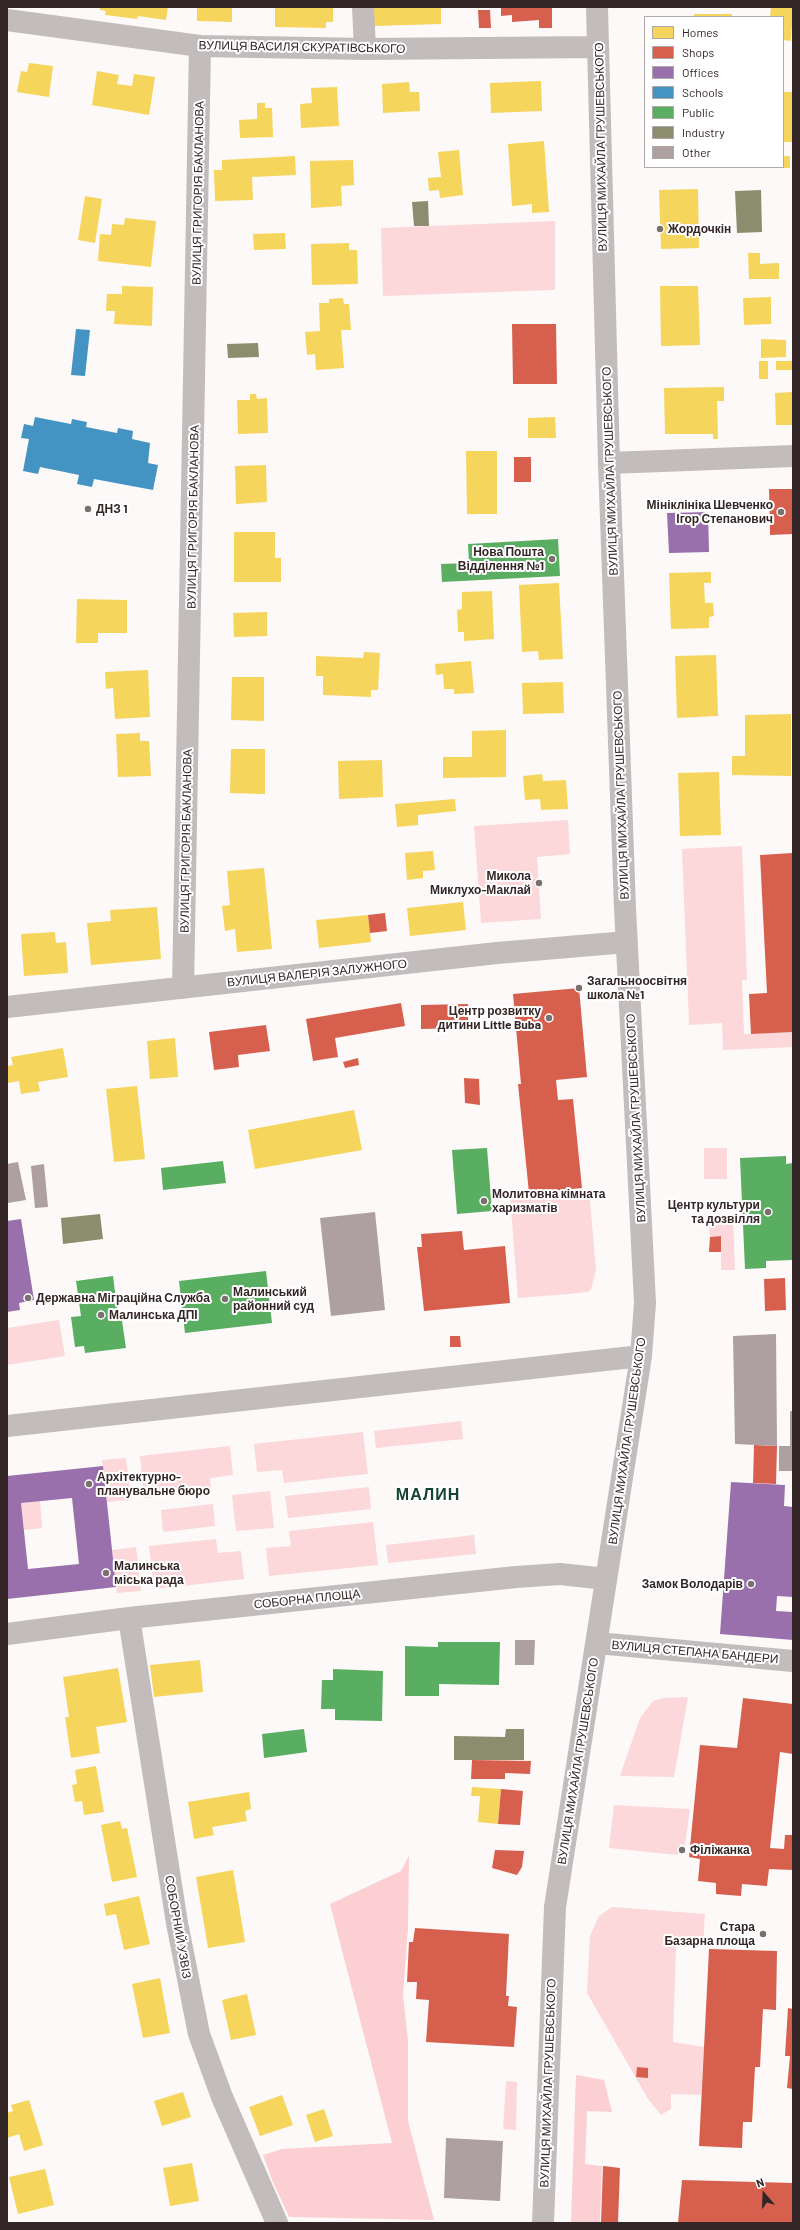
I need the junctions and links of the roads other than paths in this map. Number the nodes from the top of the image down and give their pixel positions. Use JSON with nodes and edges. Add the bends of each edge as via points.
{"nodes":[{"id":1,"x":363,"y":7,"type":"edge"},
{"id":2,"x":597,"y":7,"type":"edge"},
{"id":3,"x":7,"y":20,"type":"edge"},
{"id":4,"x":200,"y":46,"type":"junction"},
{"id":5,"x":598,"y":47,"type":"junction"},
{"id":6,"x":365,"y":49,"type":"junction"},
{"id":7,"x":793,"y":456,"type":"edge"},
{"id":8,"x":609,"y":463,"type":"junction"},
{"id":9,"x":627,"y":942,"type":"junction"},
{"id":10,"x":183,"y":988,"type":"junction"},
{"id":11,"x":7,"y":1007,"type":"edge"},
{"id":12,"x":640,"y":1356,"type":"junction"},
{"id":13,"x":7,"y":1426,"type":"edge"},
{"id":14,"x":606,"y":1579,"type":"junction"},
{"id":15,"x":129,"y":1618,"type":"junction"},
{"id":16,"x":7,"y":1634,"type":"edge"},
{"id":17,"x":596,"y":1643,"type":"junction"},
{"id":18,"x":793,"y":1661,"type":"edge"},
{"id":19,"x":277,"y":2223,"type":"edge"},
{"id":20,"x":543,"y":2223,"type":"edge"}],
"edges":[{"from":1,"to":6,"type":"street"},
{"from":2,"to":5,"type":"street","name":"ВУЛИЦЯ МИХАЙЛА ГРУШЕВСЬКОГО"},
{"from":3,"to":4,"type":"street","name":"ВУЛИЦЯ ВАСИЛЯ СКУРАТІВСЬКОГО"},
{"from":4,"to":6,"type":"street","name":"ВУЛИЦЯ ВАСИЛЯ СКУРАТІВСЬКОГО"},
{"from":4,"to":10,"type":"street","name":"ВУЛИЦЯ ГРИГОРІЯ БАКЛАНОВА"},
{"from":5,"to":6,"type":"street","name":"ВУЛИЦЯ ВАСИЛЯ СКУРАТІВСЬКОГО"},
{"from":5,"to":8,"type":"street","name":"ВУЛИЦЯ МИХАЙЛА ГРУШЕВСЬКОГО"},
{"from":7,"to":8,"type":"street"},
{"from":8,"to":9,"type":"street","name":"ВУЛИЦЯ МИХАЙЛА ГРУШЕВСЬКОГО"},
{"from":9,"to":10,"type":"street","name":"ВУЛИЦЯ ВАЛЕРІЯ ЗАЛУЖНОГО","via":[[497,953]]},
{"from":9,"to":12,"type":"street","name":"ВУЛИЦЯ МИХАЙЛА ГРУШЕВСЬКОГО","via":[[645,1303]]},
{"from":10,"to":11,"type":"street","name":"ВУЛИЦЯ ВАЛЕРІЯ ЗАЛУЖНОГО"},
{"from":12,"to":13,"type":"street"},
{"from":12,"to":14,"type":"street","name":"ВУЛИЦЯ МИХАЙЛА ГРУШЕВСЬКОГО"},
{"from":14,"to":15,"type":"street","name":"СОБОРНА ПЛОЩА","via":[[560,1574],[516,1576]]},
{"from":14,"to":17,"type":"street","name":"ВУЛИЦЯ МИХАЙЛА ГРУШЕВСЬКОГО"},
{"from":15,"to":16,"type":"street","name":"СОБОРНА ПЛОЩА"},
{"from":15,"to":19,"type":"street","name":"СОБОРНИЙ УЗВІЗ","via":[[177,1922],[199,2034],[225,2104]]},
{"from":17,"to":18,"type":"street","name":"ВУЛИЦЯ СТЕПАНА БАНДЕРИ"},
{"from":17,"to":20,"type":"street","name":"ВУЛИЦЯ МИХАЙЛА ГРУШЕВСЬКОГО","via":[[555,1907]]}]}
